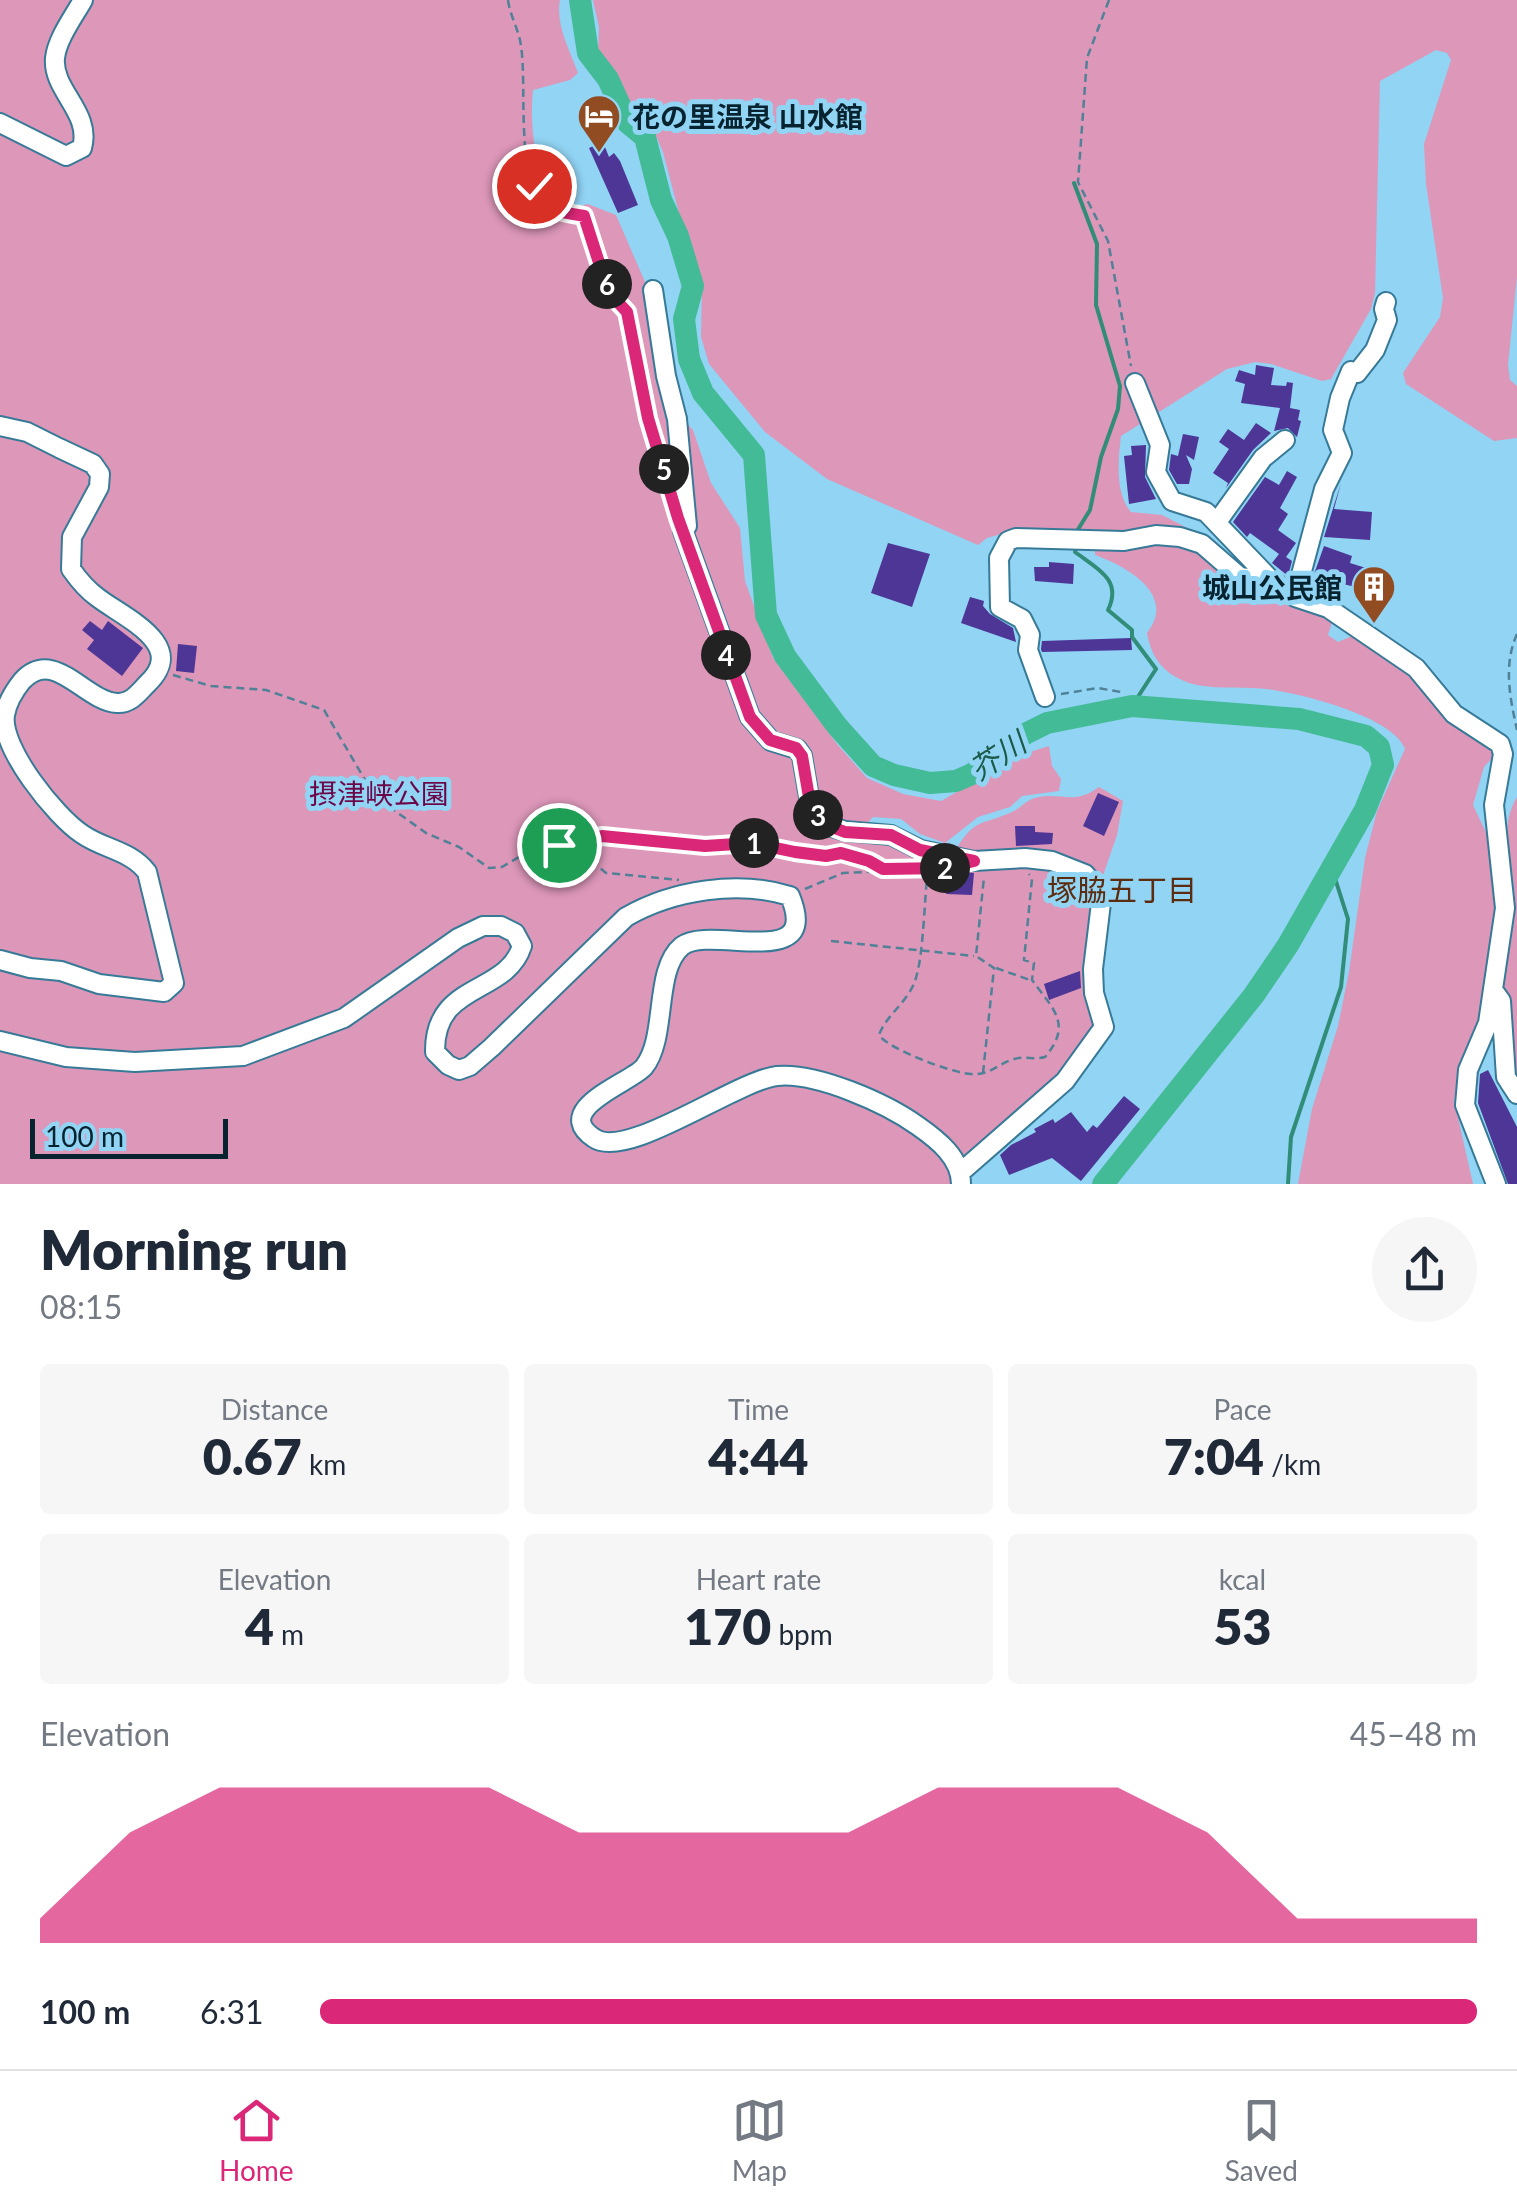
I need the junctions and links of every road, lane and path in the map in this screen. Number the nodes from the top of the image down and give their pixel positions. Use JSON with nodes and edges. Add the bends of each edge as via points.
{"nodes":[{"id":1,"x":83,"y":0,"type":"edge"},
{"id":2,"x":508,"y":0,"type":"edge"},
{"id":3,"x":1109,"y":0,"type":"edge"},
{"id":4,"x":0,"y":123,"type":"edge"},
{"id":5,"x":654,"y":290,"type":"dead end"},
{"id":6,"x":1386,"y":302,"type":"dead end"},
{"id":7,"x":1134,"y":382,"type":"joint"},
{"id":8,"x":0,"y":426,"type":"edge"},
{"id":9,"x":1285,"y":440,"type":"dead end"},
{"id":10,"x":667,"y":480,"type":"dead end"},
{"id":11,"x":1217,"y":522,"type":"junction"},
{"id":12,"x":1272,"y":581,"type":"junction"},
{"id":13,"x":1295,"y":596,"type":"junction"},
{"id":14,"x":1517,"y":634,"type":"edge"},
{"id":15,"x":160,"y":670,"type":"junction"},
{"id":16,"x":1122,"y":692,"type":"dead end"},
{"id":17,"x":1044,"y":697,"type":"joint"},
{"id":18,"x":1517,"y":730,"type":"edge"},
{"id":19,"x":554,"y":847,"type":"junction"},
{"id":20,"x":1028,"y":858,"type":"junction"},
{"id":21,"x":987,"y":861,"type":"junction"},
{"id":22,"x":946,"y":868,"type":"dead end"},
{"id":23,"x":883,"y":869,"type":"junction"},
{"id":24,"x":928,"y":869,"type":"junction"},
{"id":25,"x":708,"y":892,"type":"junction"},
{"id":26,"x":790,"y":896,"type":"junction"},
{"id":27,"x":831,"y":941,"type":"dead end"},
{"id":28,"x":919,"y":952,"type":"junction"},
{"id":29,"x":976,"y":956,"type":"junction"},
{"id":30,"x":0,"y":960,"type":"edge"},
{"id":31,"x":994,"y":968,"type":"junction"},
{"id":32,"x":1032,"y":980,"type":"junction"},
{"id":33,"x":1492,"y":990,"type":"junction"},
{"id":34,"x":0,"y":1041,"type":"edge"},
{"id":35,"x":983,"y":1073,"type":"junction"},
{"id":36,"x":1517,"y":1094,"type":"edge"},
{"id":37,"x":961,"y":1178,"type":"edge"},
{"id":38,"x":1496,"y":1184,"type":"edge"}],
"edges":[{"from":1,"to":4,"type":"street","via":[[55,60],[84,128],[82,148],[66,156]]},
{"from":2,"to":10,"type":"path","via":[[522,49],[526,152],[534,186],[551,211],[584,216],[604,278],[627,312]]},
{"from":3,"to":7,"type":"path","via":[[1087,58],[1078,182],[1108,241]]},
{"from":5,"to":21,"type":"street","via":[[678,419],[683,531],[750,717],[770,740],[802,756],[810,803],[832,827]]},
{"from":6,"to":13,"type":"street","via":[[1375,350],[1352,372],[1340,398],[1333,430],[1342,454],[1324,489]]},
{"from":7,"to":11,"type":"street","via":[[1160,445],[1155,464],[1165,492]]},
{"from":8,"to":15,"type":"street","via":[[27,432],[93,464],[100,474],[72,537],[70,569],[161,649]]},
{"from":9,"to":11,"type":"street","via":[[1263,458]]},
{"from":11,"to":12,"type":"street"},
{"from":12,"to":13,"type":"street"},
{"from":12,"to":17,"type":"street","via":[[1240,577],[1202,544],[1180,537],[1008,542],[1000,558],[1000,607],[1022,619],[1030,635],[1028,650]]},
{"from":13,"to":33,"type":"street","via":[[1328,608],[1416,668],[1454,714],[1500,744],[1494,804],[1505,908]]},
{"from":14,"to":18,"type":"path","via":[[1509,663]]},
{"from":15,"to":19,"type":"path","via":[[201,684],[266,690],[324,710],[380,802],[489,868]]},
{"from":15,"to":30,"type":"street","via":[[132,699],[116,703],[44,668],[13,693],[5,715],[24,772],[82,835],[120,850],[147,872],[174,983],[164,992],[141,991]]},
{"from":16,"to":17,"type":"path","via":[[1098,688]]},
{"from":19,"to":23,"type":"path","via":[[602,836],[705,846],[752,843],[841,853]]},
{"from":19,"to":25,"type":"path","via":[[606,873],[678,880]]},
{"from":20,"to":21,"type":"street"},
{"from":20,"to":32,"type":"path","via":[[1024,960],[1034,963]]},
{"from":20,"to":37,"type":"street","via":[[1085,874],[1097,888],[1094,993],[1104,1027],[1065,1080]]},
{"from":21,"to":29,"type":"path"},
{"from":22,"to":24,"type":"path"},
{"from":23,"to":24,"type":"path"},
{"from":23,"to":26,"type":"path","via":[[843,873]]},
{"from":24,"to":28,"type":"path"},
{"from":25,"to":26,"type":"street","via":[[766,889]]},
{"from":25,"to":34,"type":"street","via":[[648,904],[626,917],[492,1047],[459,1070],[435,1052],[435,1030],[446,1010],[517,961],[522,946],[515,932],[501,926],[458,938],[344,1018],[242,1056],[135,1062],[66,1057]]},
{"from":26,"to":37,"type":"street","via":[[794,926],[784,938],[700,938],[673,956],[646,1066],[587,1105],[587,1132],[616,1144],[756,1081],[797,1076],[902,1115],[940,1142]]},
{"from":27,"to":28,"type":"path"},
{"from":28,"to":29,"type":"path"},
{"from":28,"to":35,"type":"path","via":[[916,980],[884,1024],[882,1040],[966,1074]]},
{"from":29,"to":31,"type":"path"},
{"from":31,"to":32,"type":"path"},
{"from":31,"to":35,"type":"path"},
{"from":32,"to":35,"type":"path","via":[[1058,1016],[1052,1050],[1045,1058],[1015,1058]]},
{"from":33,"to":36,"type":"street","via":[[1501,1001],[1506,1077]]},
{"from":33,"to":38,"type":"street","via":[[1464,1106]]}]}
